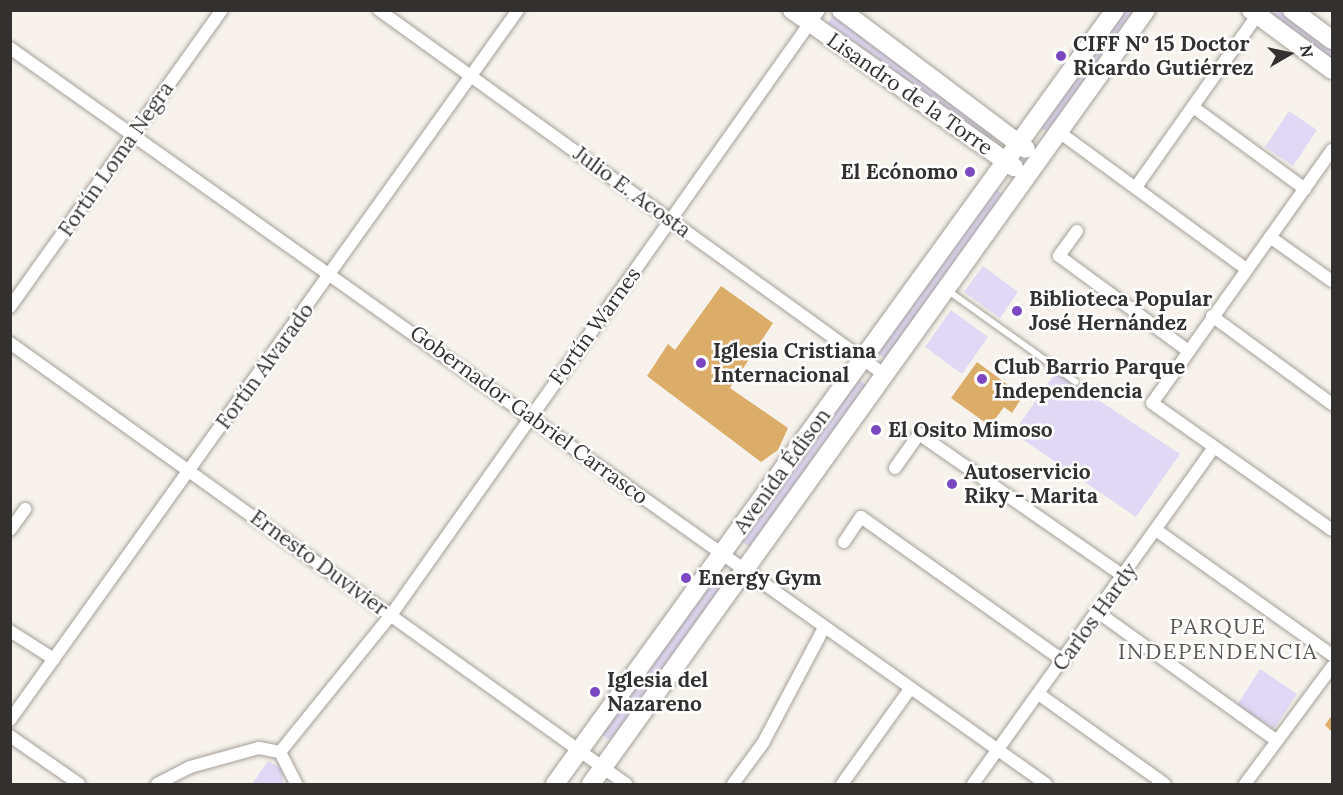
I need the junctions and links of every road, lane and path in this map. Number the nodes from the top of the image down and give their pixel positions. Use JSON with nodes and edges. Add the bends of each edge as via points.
{"nodes":[{"id":1,"x":222,"y":10,"type":"edge"},
{"id":2,"x":379,"y":10,"type":"edge"},
{"id":3,"x":518,"y":10,"type":"edge"},
{"id":4,"x":792,"y":10,"type":"edge"},
{"id":5,"x":841,"y":10,"type":"edge"},
{"id":6,"x":1115,"y":10,"type":"edge"},
{"id":7,"x":1146,"y":10,"type":"edge"},
{"id":8,"x":1292,"y":10,"type":"edge"},
{"id":9,"x":1257,"y":12,"type":"edge"},
{"id":10,"x":815,"y":17,"type":"edge"},
{"id":11,"x":1332,"y":40,"type":"edge"},
{"id":12,"x":10,"y":48,"type":"edge"},
{"id":13,"x":1332,"y":70,"type":"edge"},
{"id":14,"x":472,"y":75,"type":"junction"},
{"id":15,"x":1193,"y":108,"type":"junction"},
{"id":16,"x":1059,"y":132,"type":"junction"},
{"id":17,"x":132,"y":135,"type":"junction"},
{"id":18,"x":1018,"y":143,"type":"junction"},
{"id":19,"x":1332,"y":153,"type":"edge"},
{"id":20,"x":1039,"y":159,"type":"junction"},
{"id":21,"x":1005,"y":162,"type":"junction"},
{"id":22,"x":1027,"y":176,"type":"junction"},
{"id":23,"x":1137,"y":187,"type":"junction"},
{"id":24,"x":1305,"y":189,"type":"junction"},
{"id":25,"x":671,"y":220,"type":"junction"},
{"id":26,"x":1077,"y":231,"type":"dead end"},
{"id":27,"x":1270,"y":237,"type":"junction"},
{"id":28,"x":1246,"y":269,"type":"junction"},
{"id":29,"x":332,"y":273,"type":"junction"},
{"id":30,"x":1332,"y":281,"type":"edge"},
{"id":31,"x":946,"y":289,"type":"junction"},
{"id":32,"x":10,"y":307,"type":"edge"},
{"id":33,"x":1212,"y":316,"type":"junction"},
{"id":34,"x":10,"y":343,"type":"edge"},
{"id":35,"x":1187,"y":350,"type":"junction"},
{"id":36,"x":863,"y":358,"type":"junction"},
{"id":37,"x":885,"y":375,"type":"junction"},
{"id":38,"x":1076,"y":382,"type":"dead end"},
{"id":39,"x":1332,"y":404,"type":"edge"},
{"id":40,"x":530,"y":415,"type":"junction"},
{"id":41,"x":1214,"y":447,"type":"junction"},
{"id":42,"x":895,"y":468,"type":"dead end"},
{"id":43,"x":190,"y":470,"type":"junction"},
{"id":44,"x":25,"y":509,"type":"dead end"},
{"id":45,"x":10,"y":530,"type":"edge"},
{"id":46,"x":1156,"y":530,"type":"junction"},
{"id":47,"x":1332,"y":530,"type":"edge"},
{"id":48,"x":844,"y":542,"type":"dead end"},
{"id":49,"x":723,"y":554,"type":"junction"},
{"id":50,"x":744,"y":571,"type":"junction"},
{"id":51,"x":1125,"y":577,"type":"junction"},
{"id":52,"x":1099,"y":613,"type":"junction"},
{"id":53,"x":391,"y":615,"type":"junction"},
{"id":54,"x":824,"y":628,"type":"junction"},
{"id":55,"x":10,"y":631,"type":"edge"},
{"id":56,"x":1332,"y":655,"type":"edge"},
{"id":57,"x":54,"y":659,"type":"junction"},
{"id":58,"x":1064,"y":661,"type":"junction"},
{"id":59,"x":1332,"y":667,"type":"edge"},
{"id":60,"x":910,"y":689,"type":"junction"},
{"id":61,"x":1040,"y":694,"type":"junction"},
{"id":62,"x":10,"y":720,"type":"edge"},
{"id":63,"x":10,"y":736,"type":"edge"},
{"id":64,"x":1277,"y":741,"type":"junction"},
{"id":65,"x":579,"y":750,"type":"junction"},
{"id":66,"x":998,"y":750,"type":"junction"},
{"id":67,"x":280,"y":752,"type":"junction"},
{"id":68,"x":603,"y":768,"type":"junction"},
{"id":69,"x":79,"y":784,"type":"edge"},
{"id":70,"x":157,"y":784,"type":"edge"},
{"id":71,"x":296,"y":784,"type":"edge"},
{"id":72,"x":555,"y":784,"type":"edge"},
{"id":73,"x":591,"y":784,"type":"edge"},
{"id":74,"x":626,"y":784,"type":"edge"},
{"id":75,"x":733,"y":784,"type":"edge"},
{"id":76,"x":842,"y":784,"type":"edge"},
{"id":77,"x":973,"y":784,"type":"edge"},
{"id":78,"x":1047,"y":784,"type":"edge"},
{"id":79,"x":1165,"y":784,"type":"edge"},
{"id":80,"x":1245,"y":784,"type":"edge"}],
"edges":[{"from":1,"to":17,"type":"street","name":"Fortín Loma Negra"},
{"from":2,"to":14,"type":"street","name":"Julio E. Acosta"},
{"from":3,"to":14,"type":"street","name":"Fortín Alvarado"},
{"from":4,"to":10,"type":"main road","name":"Lisandro de la Torre"},
{"from":5,"to":18,"type":"main road","name":"Lisandro de la Torre"},
{"from":6,"to":18,"type":"main road","name":"Avenida Édison"},
{"from":7,"to":16,"type":"main road","name":"Avenida Édison"},
{"from":8,"to":11,"type":"main road"},
{"from":9,"to":13,"type":"main road"},
{"from":9,"to":15,"type":"street"},
{"from":10,"to":21,"type":"main road","name":"Lisandro de la Torre"},
{"from":10,"to":25,"type":"street","name":"Fortín Warnes"},
{"from":12,"to":17,"type":"street","name":"Gobernador Gabriel Carrasco"},
{"from":14,"to":25,"type":"street","name":"Julio E. Acosta"},
{"from":14,"to":29,"type":"street","name":"Fortín Alvarado"},
{"from":15,"to":23,"type":"street"},
{"from":15,"to":24,"type":"street"},
{"from":16,"to":20,"type":"main road","name":"Avenida Édison"},
{"from":16,"to":23,"type":"street"},
{"from":17,"to":29,"type":"street","name":"Gobernador Gabriel Carrasco"},
{"from":17,"to":32,"type":"street","name":"Fortín Loma Negra"},
{"from":18,"to":20,"type":"main road","name":"Lisandro de la Torre"},
{"from":18,"to":21,"type":"main road","name":"Avenida Édison"},
{"from":19,"to":24,"type":"street"},
{"from":20,"to":22,"type":"main road","name":"Avenida Édison"},
{"from":21,"to":22,"type":"main road","name":"Lisandro de la Torre"},
{"from":21,"to":36,"type":"main road","name":"Avenida Édison"},
{"from":22,"to":31,"type":"main road","name":"Avenida Édison"},
{"from":23,"to":28,"type":"street"},
{"from":24,"to":27,"type":"street"},
{"from":25,"to":36,"type":"street","name":"Julio E. Acosta"},
{"from":25,"to":40,"type":"street","name":"Fortín Warnes"},
{"from":26,"to":35,"type":"street","via":[[1059,256]]},
{"from":27,"to":28,"type":"street"},
{"from":27,"to":30,"type":"street"},
{"from":28,"to":33,"type":"street"},
{"from":29,"to":40,"type":"street","name":"Gobernador Gabriel Carrasco"},
{"from":29,"to":43,"type":"street","name":"Fortín Alvarado"},
{"from":31,"to":37,"type":"main road","name":"Avenida Édison"},
{"from":31,"to":38,"type":"lane"},
{"from":33,"to":35,"type":"street"},
{"from":33,"to":39,"type":"street"},
{"from":34,"to":43,"type":"street","name":"Ernesto Duvivier"},
{"from":35,"to":41,"type":"street","via":[[1152,404]]},
{"from":36,"to":37,"type":"street","name":"Julio E. Acosta"},
{"from":36,"to":49,"type":"main road","name":"Avenida Édison"},
{"from":37,"to":50,"type":"main road","name":"Avenida Édison"},
{"from":40,"to":49,"type":"street","name":"Gobernador Gabriel Carrasco"},
{"from":40,"to":53,"type":"street","name":"Fortín Warnes"},
{"from":41,"to":46,"type":"street","name":"Carlos Hardy"},
{"from":41,"to":47,"type":"street"},
{"from":42,"to":51,"type":"street","via":[[919,434]]},
{"from":43,"to":53,"type":"street","name":"Ernesto Duvivier"},
{"from":43,"to":57,"type":"street","name":"Fortín Alvarado"},
{"from":44,"to":45,"type":"street"},
{"from":46,"to":51,"type":"street","name":"Carlos Hardy"},
{"from":46,"to":56,"type":"street"},
{"from":48,"to":58,"type":"street","via":[[861,517]]},
{"from":49,"to":50,"type":"street","name":"Gobernador Gabriel Carrasco"},
{"from":49,"to":65,"type":"main road","name":"Avenida Édison"},
{"from":50,"to":54,"type":"street","name":"Gobernador Gabriel Carrasco"},
{"from":50,"to":68,"type":"main road","name":"Avenida Édison"},
{"from":51,"to":52,"type":"street","name":"Carlos Hardy"},
{"from":52,"to":58,"type":"street","name":"Carlos Hardy"},
{"from":52,"to":64,"type":"street"},
{"from":53,"to":65,"type":"street","name":"Ernesto Duvivier"},
{"from":53,"to":67,"type":"street","name":"Fortín Warnes"},
{"from":54,"to":60,"type":"street","name":"Gobernador Gabriel Carrasco"},
{"from":54,"to":75,"type":"street","via":[[781,699],[763,743]]},
{"from":55,"to":57,"type":"street"},
{"from":57,"to":62,"type":"street","name":"Fortín Alvarado"},
{"from":58,"to":61,"type":"street","name":"Carlos Hardy"},
{"from":59,"to":64,"type":"street"},
{"from":60,"to":66,"type":"street","name":"Gobernador Gabriel Carrasco"},
{"from":60,"to":76,"type":"street"},
{"from":61,"to":66,"type":"street","name":"Carlos Hardy"},
{"from":61,"to":79,"type":"street"},
{"from":63,"to":69,"type":"street"},
{"from":64,"to":80,"type":"street"},
{"from":65,"to":68,"type":"street","name":"Ernesto Duvivier"},
{"from":65,"to":72,"type":"main road","name":"Avenida Édison"},
{"from":66,"to":77,"type":"street","name":"Carlos Hardy"},
{"from":66,"to":78,"type":"street","name":"Gobernador Gabriel Carrasco"},
{"from":67,"to":70,"type":"street","via":[[259,748],[227,755]]},
{"from":67,"to":71,"type":"street"},
{"from":68,"to":73,"type":"main road","name":"Avenida Édison"},
{"from":68,"to":74,"type":"street","name":"Ernesto Duvivier"}]}
